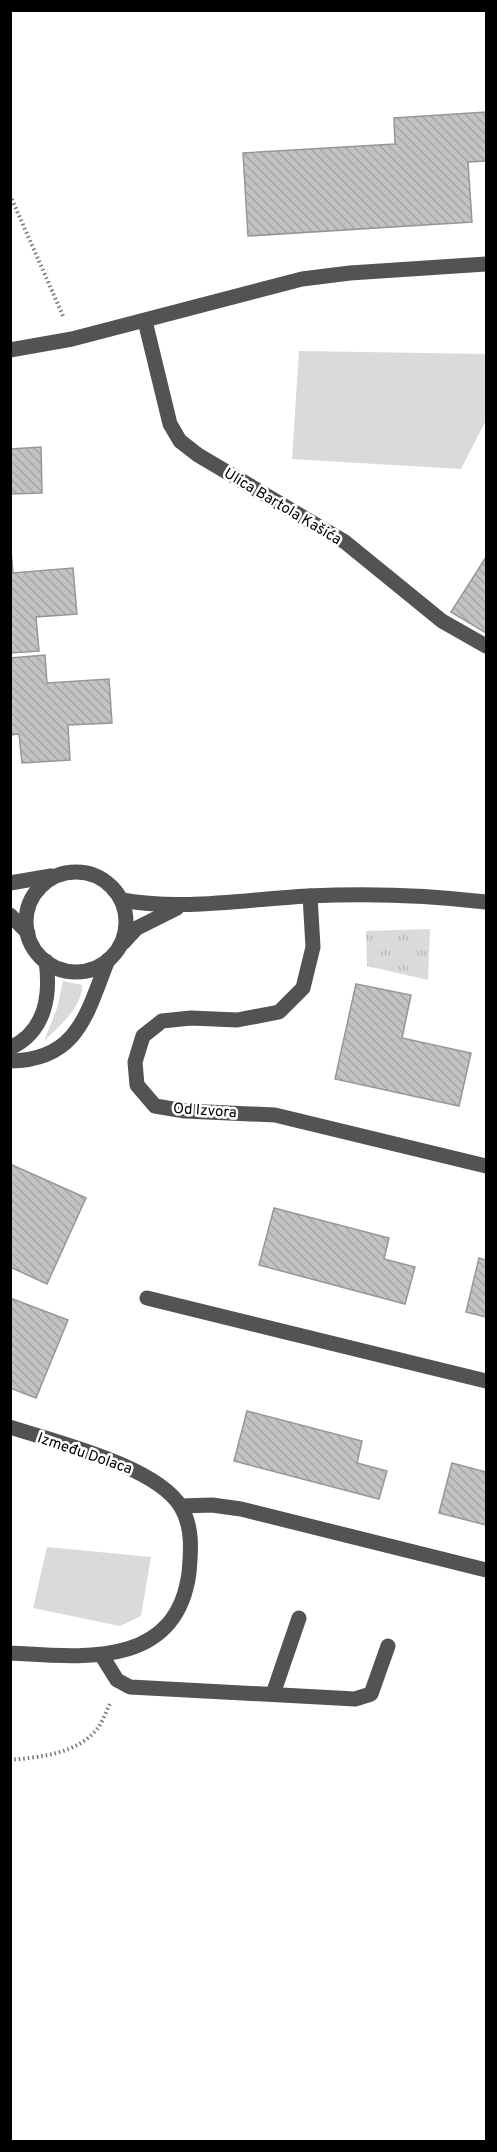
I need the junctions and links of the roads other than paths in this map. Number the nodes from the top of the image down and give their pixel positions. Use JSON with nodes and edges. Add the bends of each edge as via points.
{"nodes":[{"id":1,"x":486,"y":264,"type":"edge"},
{"id":2,"x":145,"y":321,"type":"junction"},
{"id":3,"x":10,"y":350,"type":"edge"},
{"id":4,"x":486,"y":646,"type":"edge"},
{"id":5,"x":59,"y":874,"type":"junction"},
{"id":6,"x":10,"y":883,"type":"edge"},
{"id":7,"x":310,"y":896,"type":"junction"},
{"id":8,"x":122,"y":900,"type":"junction"},
{"id":9,"x":486,"y":902,"type":"edge"},
{"id":10,"x":186,"y":904,"type":"junction"},
{"id":11,"x":10,"y":915,"type":"edge"},
{"id":12,"x":28,"y":933,"type":"junction"},
{"id":13,"x":119,"y":948,"type":"junction"},
{"id":14,"x":108,"y":960,"type":"junction"},
{"id":15,"x":46,"y":961,"type":"junction"},
{"id":16,"x":10,"y":1048,"type":"edge"},
{"id":17,"x":10,"y":1061,"type":"edge"},
{"id":18,"x":486,"y":1166,"type":"edge"},
{"id":19,"x":147,"y":1298,"type":"dead end"},
{"id":20,"x":486,"y":1381,"type":"edge"},
{"id":21,"x":10,"y":1427,"type":"edge"},
{"id":22,"x":181,"y":1506,"type":"junction"},
{"id":23,"x":486,"y":1570,"type":"edge"},
{"id":24,"x":299,"y":1618,"type":"dead end"},
{"id":25,"x":388,"y":1646,"type":"dead end"},
{"id":26,"x":10,"y":1653,"type":"edge"},
{"id":27,"x":102,"y":1656,"type":"junction"},
{"id":28,"x":273,"y":1694,"type":"junction"}],
"edges":[{"from":1,"to":2,"type":"street","via":[[302,279]]},
{"from":2,"to":3,"type":"street"},
{"from":2,"to":4,"type":"street","name":"Ulica Bartola Kašića","via":[[170,424],[180,441],[345,542],[442,621]]},
{"from":5,"to":6,"type":"street"},
{"from":5,"to":8,"type":"street","via":[[88,873],[113,887]]},
{"from":5,"to":12,"type":"street","via":[[36,892],[29,905]]},
{"from":7,"to":9,"type":"street","via":[[434,896]]},
{"from":7,"to":10,"type":"street"},
{"from":7,"to":18,"type":"street","name":"Od Izvora","via":[[313,947],[303,988],[279,1012],[237,1020],[162,1021],[143,1036],[135,1062],[137,1085],[155,1106],[275,1115]]},
{"from":8,"to":10,"type":"street"},
{"from":8,"to":13,"type":"street","via":[[126,932]]},
{"from":10,"to":13,"type":"street","via":[[137,928]]},
{"from":11,"to":12,"type":"street"},
{"from":12,"to":15,"type":"street","via":[[34,949]]},
{"from":13,"to":14,"type":"street"},
{"from":14,"to":15,"type":"street","via":[[77,972]]},
{"from":14,"to":17,"type":"street","via":[[86,1018],[71,1040],[46,1054]]},
{"from":15,"to":16,"type":"street","via":[[49,982],[41,1018],[33,1033]]},
{"from":19,"to":20,"type":"street"},
{"from":21,"to":22,"type":"street","name":"Između Dolaca","via":[[138,1471]]},
{"from":22,"to":23,"type":"street","via":[[241,1509]]},
{"from":22,"to":27,"type":"street","via":[[192,1544],[187,1588],[175,1618],[147,1643]]},
{"from":24,"to":28,"type":"street"},
{"from":25,"to":28,"type":"street","via":[[371,1694],[355,1699]]},
{"from":26,"to":27,"type":"street"},
{"from":27,"to":28,"type":"street","via":[[117,1680],[130,1687]]}]}
